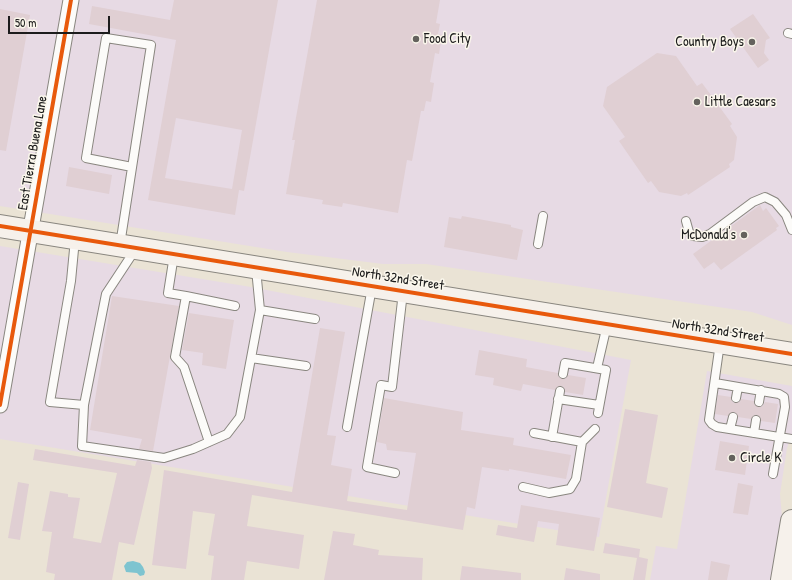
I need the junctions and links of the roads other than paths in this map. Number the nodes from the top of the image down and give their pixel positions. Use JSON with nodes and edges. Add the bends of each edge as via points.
{"nodes":[{"id":1,"x":71,"y":0,"type":"edge"},
{"id":2,"x":132,"y":167,"type":"junction"},
{"id":3,"x":543,"y":216,"type":"dead end"},
{"id":4,"x":686,"y":221,"type":"dead end"},
{"id":5,"x":0,"y":226,"type":"edge"},
{"id":6,"x":792,"y":230,"type":"edge"},
{"id":7,"x":30,"y":231,"type":"junction"},
{"id":8,"x":75,"y":238,"type":"junction"},
{"id":9,"x":538,"y":244,"type":"dead end"},
{"id":10,"x":128,"y":247,"type":"junction"},
{"id":11,"x":174,"y":254,"type":"junction"},
{"id":12,"x":256,"y":268,"type":"junction"},
{"id":13,"x":372,"y":286,"type":"junction"},
{"id":14,"x":404,"y":291,"type":"junction"},
{"id":15,"x":186,"y":296,"type":"junction"},
{"id":16,"x":235,"y":306,"type":"dead end"},
{"id":17,"x":260,"y":310,"type":"junction"},
{"id":18,"x":315,"y":319,"type":"dead end"},
{"id":19,"x":607,"y":324,"type":"junction"},
{"id":20,"x":720,"y":343,"type":"junction"},
{"id":21,"x":792,"y":354,"type":"edge"},
{"id":22,"x":251,"y":358,"type":"junction"},
{"id":23,"x":4,"y":362,"type":"edge"},
{"id":24,"x":306,"y":366,"type":"dead end"},
{"id":25,"x":597,"y":368,"type":"junction"},
{"id":26,"x":563,"y":374,"type":"dead end"},
{"id":27,"x":715,"y":383,"type":"junction"},
{"id":28,"x":738,"y":387,"type":"junction"},
{"id":29,"x":761,"y":390,"type":"junction"},
{"id":30,"x":560,"y":391,"type":"dead end"},
{"id":31,"x":736,"y":398,"type":"dead end"},
{"id":32,"x":558,"y":400,"type":"junction"},
{"id":33,"x":759,"y":402,"type":"dead end"},
{"id":34,"x":0,"y":405,"type":"edge"},
{"id":35,"x":84,"y":405,"type":"junction"},
{"id":36,"x":733,"y":417,"type":"dead end"},
{"id":37,"x":756,"y":420,"type":"dead end"},
{"id":38,"x":347,"y":427,"type":"dead end"},
{"id":39,"x":595,"y":428,"type":"dead end"},
{"id":40,"x":730,"y":429,"type":"junction"},
{"id":41,"x":754,"y":432,"type":"junction"},
{"id":42,"x":534,"y":434,"type":"dead end"},
{"id":43,"x":552,"y":437,"type":"junction"},
{"id":44,"x":780,"y":437,"type":"junction"},
{"id":45,"x":792,"y":439,"type":"edge"},
{"id":46,"x":209,"y":442,"type":"junction"},
{"id":47,"x":582,"y":442,"type":"junction"},
{"id":48,"x":395,"y":472,"type":"dead end"},
{"id":49,"x":773,"y":474,"type":"dead end"},
{"id":50,"x":524,"y":487,"type":"dead end"},
{"id":51,"x":792,"y":521,"type":"edge"},
{"id":52,"x":782,"y":580,"type":"edge"}],
"edges":[{"from":1,"to":7,"type":"street","name":"East Tierra Buena Lane"},
{"from":2,"to":2,"type":"lane","via":[[151,45],[106,38],[86,158]]},
{"from":2,"to":10,"type":"lane"},
{"from":3,"to":9,"type":"lane"},
{"from":4,"to":6,"type":"lane","via":[[693,236],[702,237],[710,234],[753,202],[765,197],[775,202],[786,215]]},
{"from":5,"to":7,"type":"main road","name":"North 32nd Street"},
{"from":7,"to":8,"type":"main road","name":"North 32nd Street"},
{"from":7,"to":23,"type":"street","name":"East Tierra Buena Lane"},
{"from":8,"to":10,"type":"main road","name":"North 32nd Street"},
{"from":8,"to":35,"type":"lane","via":[[71,281],[50,402]]},
{"from":10,"to":11,"type":"main road","name":"North 32nd Street"},
{"from":10,"to":35,"type":"lane","via":[[106,294]]},
{"from":11,"to":12,"type":"main road","name":"North 32nd Street"},
{"from":11,"to":15,"type":"lane","via":[[168,293]]},
{"from":12,"to":13,"type":"main road","name":"North 32nd Street"},
{"from":12,"to":17,"type":"lane"},
{"from":13,"to":14,"type":"main road","name":"North 32nd Street"},
{"from":13,"to":38,"type":"lane"},
{"from":14,"to":19,"type":"main road","name":"North 32nd Street"},
{"from":14,"to":48,"type":"lane","via":[[392,387],[381,385],[366,467]]},
{"from":15,"to":16,"type":"lane"},
{"from":15,"to":46,"type":"lane","via":[[175,357],[184,367]]},
{"from":17,"to":18,"type":"lane"},
{"from":17,"to":22,"type":"lane"},
{"from":19,"to":20,"type":"main road","name":"North 32nd Street"},
{"from":19,"to":25,"type":"lane"},
{"from":20,"to":21,"type":"main road","name":"North 32nd Street"},
{"from":20,"to":27,"type":"lane"},
{"from":22,"to":24,"type":"lane"},
{"from":22,"to":46,"type":"lane","via":[[240,417],[227,434]]},
{"from":23,"to":34,"type":"street","name":"East Tierra Buena Lane"},
{"from":25,"to":26,"type":"lane","via":[[565,363]]},
{"from":25,"to":32,"type":"lane","via":[[606,370],[599,409]]},
{"from":27,"to":28,"type":"lane"},
{"from":27,"to":40,"type":"lane","via":[[710,420],[717,427]]},
{"from":28,"to":29,"type":"lane"},
{"from":28,"to":31,"type":"lane"},
{"from":29,"to":33,"type":"lane"},
{"from":29,"to":44,"type":"lane","via":[[784,397]]},
{"from":30,"to":32,"type":"lane"},
{"from":32,"to":43,"type":"lane"},
{"from":35,"to":46,"type":"lane","via":[[82,446],[164,458]]},
{"from":36,"to":40,"type":"lane"},
{"from":37,"to":41,"type":"lane"},
{"from":39,"to":47,"type":"lane"},
{"from":40,"to":41,"type":"lane"},
{"from":41,"to":44,"type":"lane"},
{"from":42,"to":43,"type":"lane"},
{"from":43,"to":47,"type":"lane"},
{"from":44,"to":45,"type":"lane"},
{"from":44,"to":49,"type":"lane"},
{"from":47,"to":50,"type":"lane","via":[[576,478],[570,489],[549,493]]},
{"from":51,"to":52,"type":"main road"}]}
